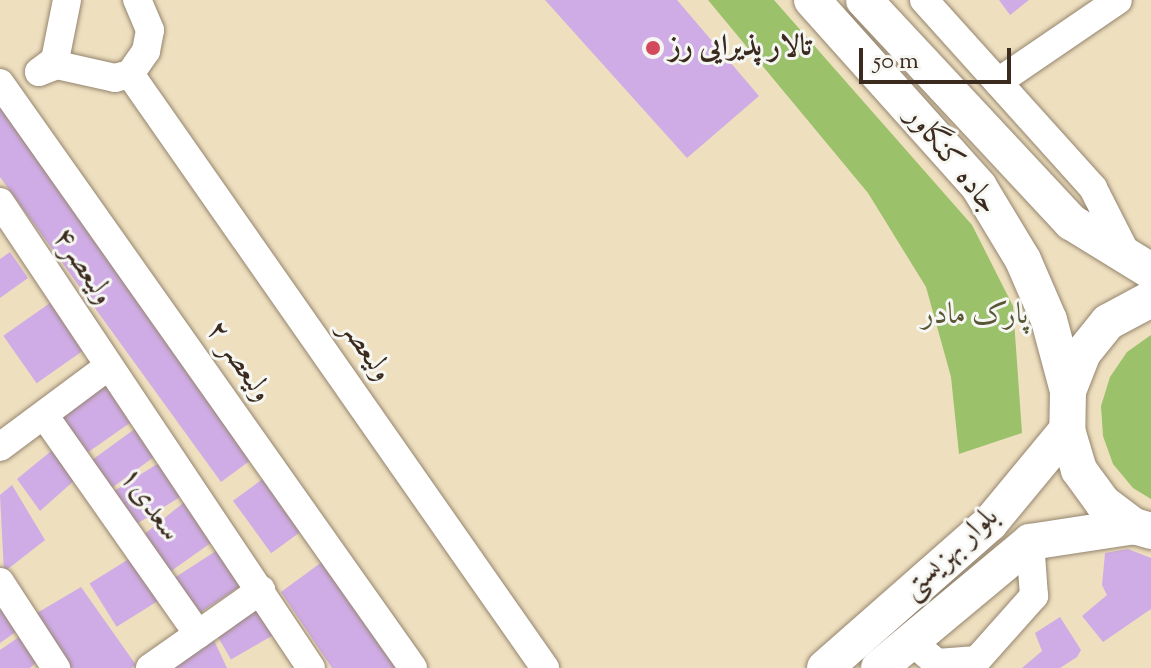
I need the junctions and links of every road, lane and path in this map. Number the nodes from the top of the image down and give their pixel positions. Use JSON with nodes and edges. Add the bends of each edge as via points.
{"nodes":[{"id":1,"x":67,"y":0,"type":"edge"},
{"id":2,"x":137,"y":0,"type":"edge"},
{"id":3,"x":812,"y":0,"type":"edge"},
{"id":4,"x":864,"y":0,"type":"edge"},
{"id":5,"x":924,"y":0,"type":"edge"},
{"id":6,"x":1118,"y":0,"type":"edge"},
{"id":7,"x":39,"y":72,"type":"junction"},
{"id":8,"x":130,"y":74,"type":"junction"},
{"id":9,"x":998,"y":82,"type":"junction"},
{"id":10,"x":2,"y":92,"type":"edge"},
{"id":11,"x":0,"y":202,"type":"edge"},
{"id":12,"x":1139,"y":263,"type":"edge"},
{"id":13,"x":1151,"y":299,"type":"edge"},
{"id":14,"x":106,"y":368,"type":"junction"},
{"id":15,"x":1068,"y":391,"type":"junction"},
{"id":16,"x":44,"y":415,"type":"junction"},
{"id":17,"x":1067,"y":430,"type":"junction"},
{"id":18,"x":0,"y":447,"type":"edge"},
{"id":19,"x":1142,"y":529,"type":"edge"},
{"id":20,"x":1030,"y":542,"type":"junction"},
{"id":21,"x":0,"y":582,"type":"edge"},
{"id":22,"x":261,"y":590,"type":"junction"},
{"id":23,"x":198,"y":634,"type":"junction"},
{"id":24,"x":912,"y":642,"type":"junction"},
{"id":25,"x":154,"y":667,"type":"edge"},
{"id":26,"x":56,"y":668,"type":"edge"},
{"id":27,"x":311,"y":668,"type":"edge"},
{"id":28,"x":413,"y":668,"type":"edge"},
{"id":29,"x":545,"y":668,"type":"edge"},
{"id":30,"x":825,"y":668,"type":"edge"},
{"id":31,"x":879,"y":668,"type":"edge"}],
"edges":[{"from":1,"to":7,"type":"street","via":[[55,60]]},
{"from":2,"to":8,"type":"street","via":[[150,30],[146,51]]},
{"from":3,"to":15,"type":"main road","name":"جاده کنگاور","via":[[979,187],[1023,260],[1049,320]]},
{"from":4,"to":12,"type":"main road","name":"جاده کنگاور","via":[[1071,222]]},
{"from":5,"to":9,"type":"street"},
{"from":6,"to":9,"type":"street"},
{"from":7,"to":8,"type":"street","via":[[57,65],[115,78]]},
{"from":7,"to":10,"type":"street"},
{"from":8,"to":29,"type":"street","name":"ولیعصر"},
{"from":9,"to":12,"type":"street","via":[[1093,188]]},
{"from":10,"to":28,"type":"street","name":"ولیعصر ۲"},
{"from":11,"to":14,"type":"street","name":"ولیعصر۴"},
{"from":13,"to":15,"type":"main road","via":[[1108,322],[1083,353]]},
{"from":14,"to":16,"type":"street"},
{"from":14,"to":22,"type":"street","name":"ولیعصر۴"},
{"from":15,"to":17,"type":"main road"},
{"from":16,"to":18,"type":"street"},
{"from":16,"to":23,"type":"street","name":"سعدی۱"},
{"from":17,"to":19,"type":"main road","via":[[1079,470],[1103,503]]},
{"from":17,"to":30,"type":"main road","name":"بلوار بهزیستی","via":[[990,523]]},
{"from":19,"to":20,"type":"main road","name":"بلوار بهزیستی"},
{"from":20,"to":24,"type":"main road","name":"بلوار بهزیستی"},
{"from":20,"to":24,"type":"street","via":[[1034,596],[977,660],[937,663]]},
{"from":21,"to":26,"type":"street"},
{"from":22,"to":23,"type":"street"},
{"from":22,"to":27,"type":"street","name":"ولیعصر۴"},
{"from":23,"to":25,"type":"street"},
{"from":24,"to":31,"type":"main road","name":"بلوار بهزیستی"}]}
